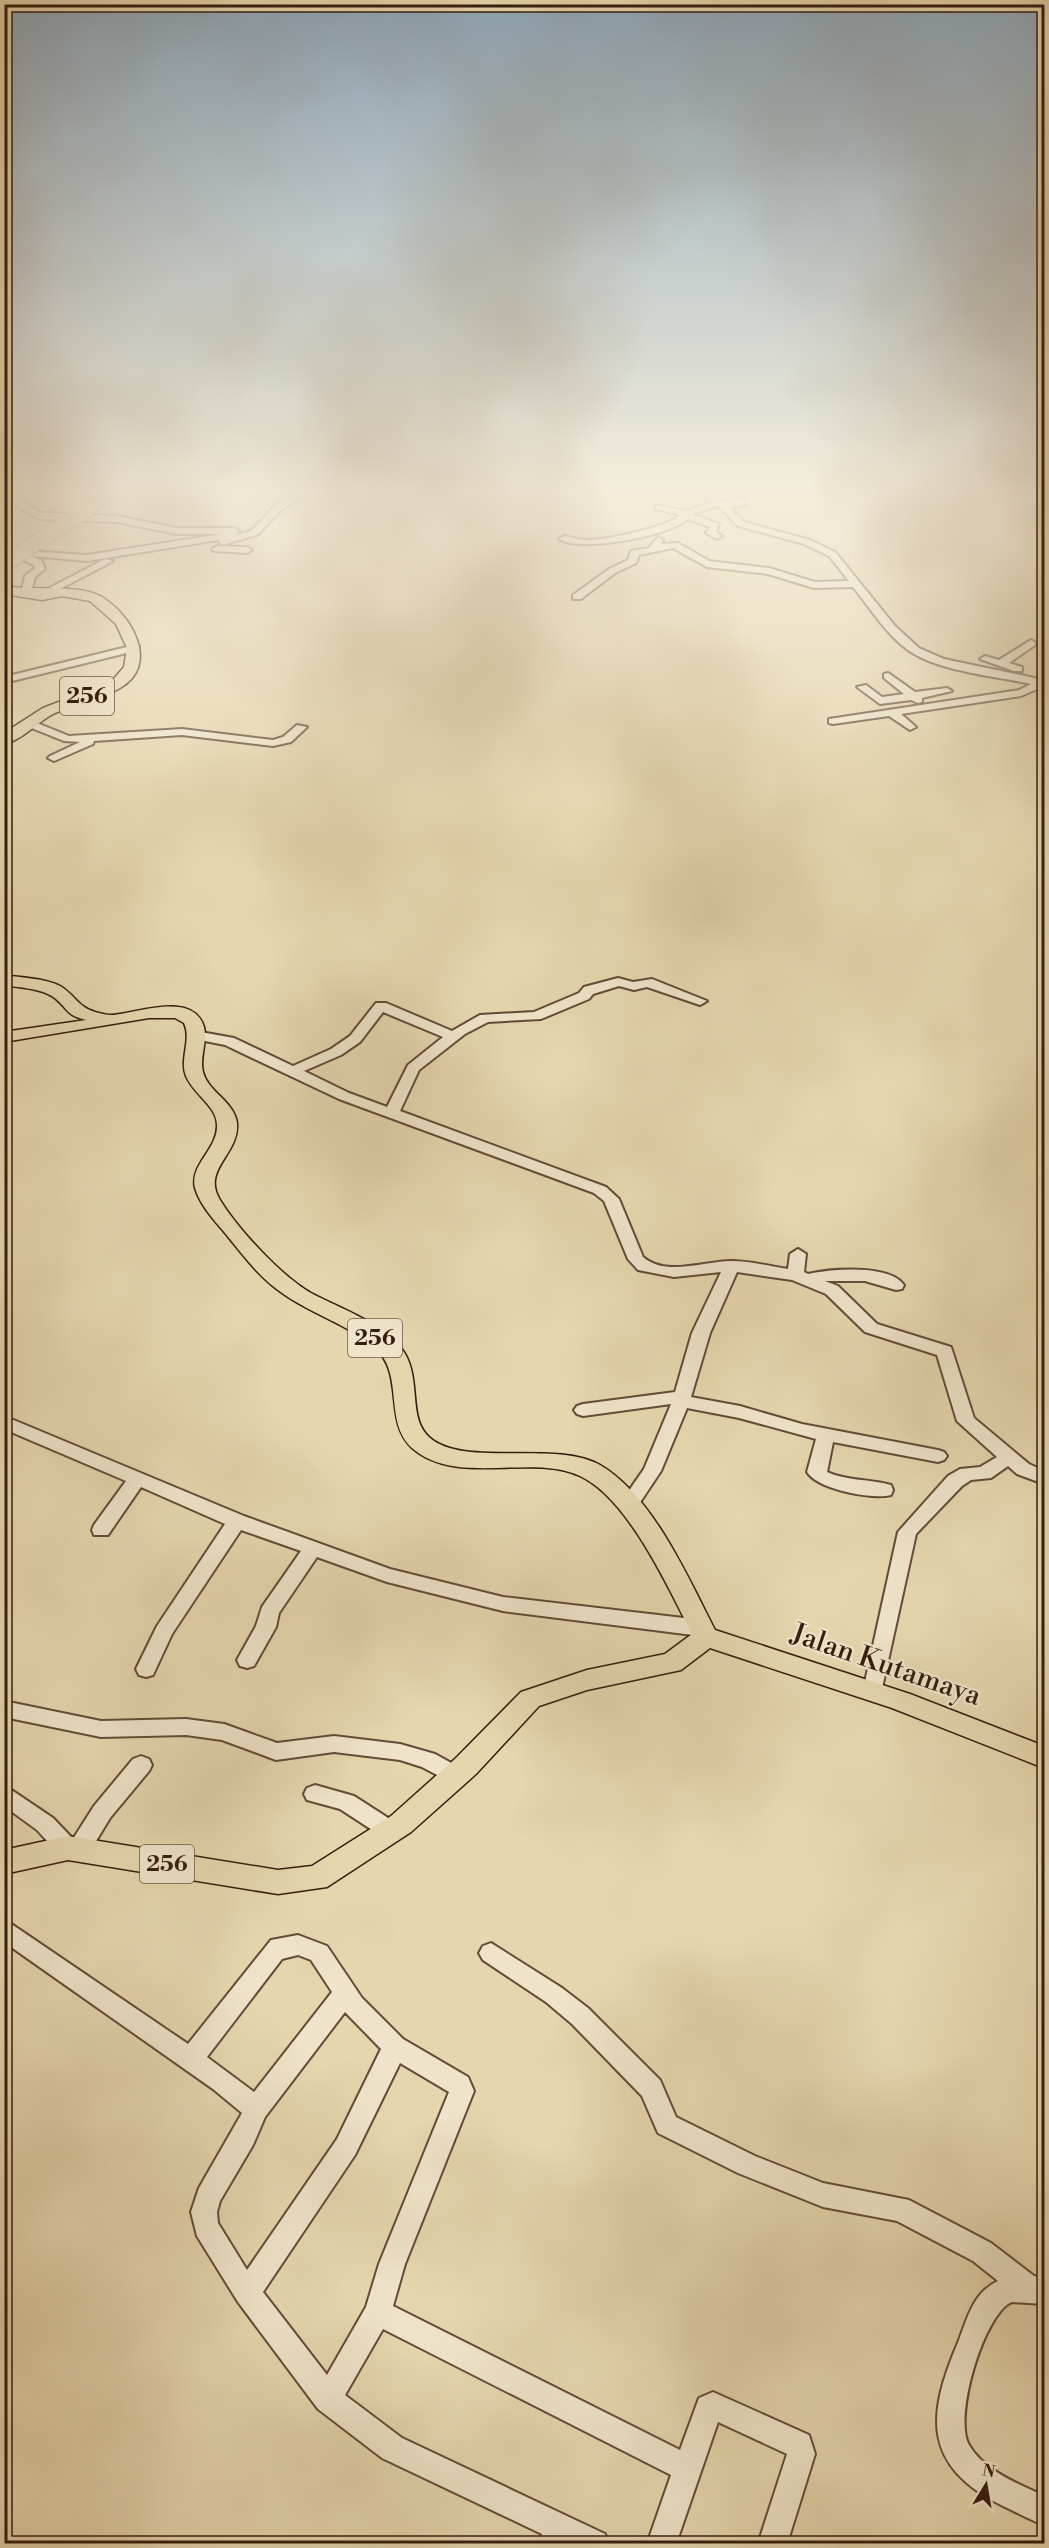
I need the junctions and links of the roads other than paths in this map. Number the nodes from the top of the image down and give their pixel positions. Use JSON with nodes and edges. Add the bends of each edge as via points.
{"nodes":[{"id":1,"x":99,"y":608,"type":"edge"},
{"id":2,"x":875,"y":608,"type":"edge"},
{"id":3,"x":1031,"y":643,"type":"dead end"},
{"id":4,"x":135,"y":648,"type":"junction"},
{"id":5,"x":985,"y":659,"type":"dead end"},
{"id":6,"x":1002,"y":663,"type":"junction"},
{"id":7,"x":888,"y":676,"type":"dead end"},
{"id":8,"x":1017,"y":678,"type":"junction"},
{"id":9,"x":4,"y":680,"type":"edge"},
{"id":10,"x":934,"y":682,"type":"dead end"},
{"id":11,"x":1041,"y":683,"type":"edge"},
{"id":12,"x":85,"y":684,"type":"dead end"},
{"id":13,"x":862,"y":687,"type":"dead end"},
{"id":14,"x":946,"y":691,"type":"junction"},
{"id":15,"x":915,"y":696,"type":"junction"},
{"id":16,"x":960,"y":700,"type":"junction"},
{"id":17,"x":67,"y":702,"type":"junction"},
{"id":18,"x":925,"y":706,"type":"junction"},
{"id":19,"x":890,"y":711,"type":"junction"},
{"id":20,"x":833,"y":721,"type":"dead end"},
{"id":21,"x":28,"y":723,"type":"junction"},
{"id":22,"x":301,"y":727,"type":"dead end"},
{"id":23,"x":910,"y":728,"type":"dead end"},
{"id":24,"x":98,"y":738,"type":"junction"},
{"id":25,"x":4,"y":740,"type":"edge"},
{"id":26,"x":54,"y":758,"type":"dead end"},
{"id":27,"x":4,"y":980,"type":"edge"},
{"id":28,"x":700,"y":1001,"type":"dead end"},
{"id":29,"x":81,"y":1015,"type":"junction"},
{"id":30,"x":113,"y":1020,"type":"junction"},
{"id":31,"x":57,"y":1031,"type":"junction"},
{"id":32,"x":456,"y":1033,"type":"junction"},
{"id":33,"x":195,"y":1035,"type":"junction"},
{"id":34,"x":4,"y":1037,"type":"edge"},
{"id":35,"x":291,"y":1072,"type":"junction"},
{"id":36,"x":392,"y":1112,"type":"junction"},
{"id":37,"x":798,"y":1254,"type":"dead end"},
{"id":38,"x":732,"y":1266,"type":"junction"},
{"id":39,"x":802,"y":1277,"type":"junction"},
{"id":40,"x":896,"y":1285,"type":"dead end"},
{"id":41,"x":682,"y":1399,"type":"junction"},
{"id":42,"x":584,"y":1410,"type":"dead end"},
{"id":43,"x":4,"y":1422,"type":"edge"},
{"id":44,"x":826,"y":1434,"type":"junction"},
{"id":45,"x":938,"y":1456,"type":"dead end"},
{"id":46,"x":1008,"y":1458,"type":"junction"},
{"id":47,"x":1044,"y":1478,"type":"edge"},
{"id":48,"x":136,"y":1480,"type":"junction"},
{"id":49,"x":884,"y":1490,"type":"dead end"},
{"id":50,"x":628,"y":1505,"type":"junction"},
{"id":51,"x":237,"y":1521,"type":"junction"},
{"id":52,"x":101,"y":1530,"type":"dead end"},
{"id":53,"x":313,"y":1548,"type":"junction"},
{"id":54,"x":703,"y":1633,"type":"junction"},
{"id":55,"x":247,"y":1660,"type":"dead end"},
{"id":56,"x":146,"y":1669,"type":"dead end"},
{"id":57,"x":873,"y":1691,"type":"junction"},
{"id":58,"x":4,"y":1709,"type":"edge"},
{"id":59,"x":1044,"y":1757,"type":"edge"},
{"id":60,"x":141,"y":1765,"type":"dead end"},
{"id":61,"x":456,"y":1776,"type":"junction"},
{"id":62,"x":4,"y":1794,"type":"edge"},
{"id":63,"x":315,"y":1794,"type":"dead end"},
{"id":64,"x":391,"y":1831,"type":"junction"},
{"id":65,"x":74,"y":1849,"type":"junction"},
{"id":66,"x":4,"y":1862,"type":"edge"},
{"id":67,"x":4,"y":1929,"type":"edge"},
{"id":68,"x":491,"y":1953,"type":"dead end"},
{"id":69,"x":346,"y":1993,"type":"junction"},
{"id":70,"x":394,"y":2048,"type":"junction"},
{"id":71,"x":190,"y":2060,"type":"junction"},
{"id":72,"x":256,"y":2109,"type":"junction"},
{"id":73,"x":1035,"y":2289,"type":"edge"},
{"id":74,"x":247,"y":2293,"type":"junction"},
{"id":75,"x":378,"y":2312,"type":"junction"},
{"id":76,"x":328,"y":2399,"type":"junction"},
{"id":77,"x":687,"y":2468,"type":"junction"},
{"id":78,"x":1044,"y":2511,"type":"edge"},
{"id":79,"x":556,"y":2535,"type":"edge"},
{"id":80,"x":595,"y":2544,"type":"edge"},
{"id":81,"x":661,"y":2544,"type":"edge"},
{"id":82,"x":772,"y":2544,"type":"edge"}],
"edges":[{"from":1,"to":4,"type":"main road","number":"256","via":[[125,631]]},
{"from":2,"to":8,"type":"street","via":[[915,650],[941,662]]},
{"from":3,"to":6,"type":"street"},
{"from":4,"to":9,"type":"street"},
{"from":4,"to":17,"type":"main road","number":"256","via":[[132,667],[116,685]]},
{"from":5,"to":6,"type":"street"},
{"from":6,"to":8,"type":"street","via":[[1021,671]]},
{"from":7,"to":15,"type":"street"},
{"from":8,"to":11,"type":"street"},
{"from":10,"to":14,"type":"street"},
{"from":11,"to":16,"type":"street","via":[[1021,693]]},
{"from":12,"to":17,"type":"street"},
{"from":13,"to":15,"type":"street","via":[[880,701]]},
{"from":14,"to":15,"type":"street"},
{"from":14,"to":16,"type":"street"},
{"from":15,"to":18,"type":"street"},
{"from":16,"to":18,"type":"street"},
{"from":17,"to":21,"type":"main road","number":"256"},
{"from":18,"to":19,"type":"street"},
{"from":19,"to":20,"type":"street"},
{"from":19,"to":23,"type":"street"},
{"from":21,"to":24,"type":"street","via":[[61,738]]},
{"from":21,"to":25,"type":"main road","number":"256"},
{"from":22,"to":24,"type":"street","via":[[287,740],[277,743],[182,732]]},
{"from":24,"to":26,"type":"street"},
{"from":27,"to":29,"type":"main road","via":[[57,991]]},
{"from":28,"to":32,"type":"street","via":[[647,982],[634,986],[618,982],[589,990],[584,996],[540,1014],[484,1018]]},
{"from":29,"to":30,"type":"main road"},
{"from":29,"to":31,"type":"main road"},
{"from":30,"to":31,"type":"main road"},
{"from":30,"to":33,"type":"main road","via":[[175,1013],[193,1021]]},
{"from":31,"to":34,"type":"main road"},
{"from":32,"to":35,"type":"street","via":[[381,1006],[355,1039]]},
{"from":32,"to":36,"type":"street","via":[[413,1068]]},
{"from":33,"to":35,"type":"street","via":[[229,1041]]},
{"from":33,"to":50,"type":"main road","number":"256","via":[[193,1071],[228,1125],[204,1179],[207,1197],[283,1284],[392,1351],[402,1377],[407,1419],[416,1436],[429,1449],[451,1455],[569,1462],[598,1477]]},
{"from":35,"to":36,"type":"street"},
{"from":36,"to":38,"type":"street","via":[[600,1190],[611,1199],[636,1259],[644,1266],[674,1272]]},
{"from":37,"to":39,"type":"street"},
{"from":38,"to":39,"type":"street"},
{"from":38,"to":41,"type":"street","via":[[701,1333]]},
{"from":39,"to":40,"type":"street","via":[[854,1274]]},
{"from":39,"to":46,"type":"street","via":[[832,1290],[869,1327],[945,1351],[963,1415]]},
{"from":41,"to":42,"type":"street"},
{"from":41,"to":44,"type":"street"},
{"from":41,"to":50,"type":"street","via":[[652,1471]]},
{"from":43,"to":48,"type":"street"},
{"from":44,"to":45,"type":"street"},
{"from":44,"to":49,"type":"street","via":[[818,1476]]},
{"from":46,"to":47,"type":"street"},
{"from":46,"to":57,"type":"street","via":[[984,1473],[967,1474],[955,1480],[907,1532]]},
{"from":48,"to":51,"type":"street"},
{"from":48,"to":52,"type":"street"},
{"from":50,"to":54,"type":"main road","number":"256","via":[[675,1575]]},
{"from":51,"to":53,"type":"street"},
{"from":51,"to":56,"type":"street","via":[[164,1631]]},
{"from":53,"to":54,"type":"street","via":[[387,1575],[503,1604]]},
{"from":53,"to":55,"type":"street","via":[[269,1612],[266,1627]]},
{"from":54,"to":57,"type":"main road","name":"Jalan Kutamaya"},
{"from":54,"to":61,"type":"main road","number":"256","via":[[672,1663],[586,1680],[530,1699]]},
{"from":57,"to":59,"type":"main road","name":"Jalan Kutamaya"},
{"from":58,"to":61,"type":"street","via":[[100,1729],[154,1726],[213,1730],[276,1752],[334,1744],[400,1752],[434,1762]]},
{"from":60,"to":65,"type":"street"},
{"from":61,"to":64,"type":"main road","number":"256"},
{"from":62,"to":65,"type":"street"},
{"from":63,"to":64,"type":"street","via":[[346,1802]]},
{"from":64,"to":65,"type":"main road","number":"256","via":[[317,1878],[293,1882]]},
{"from":65,"to":66,"type":"main road","number":"256"},
{"from":67,"to":71,"type":"street"},
{"from":68,"to":73,"type":"street","via":[[580,2016],[651,2088],[667,2125],[747,2165],[823,2195],[900,2209],[982,2252]]},
{"from":69,"to":70,"type":"street"},
{"from":69,"to":71,"type":"street","via":[[319,1953],[298,1945],[279,1947]]},
{"from":69,"to":72,"type":"street"},
{"from":70,"to":74,"type":"street","via":[[346,2147]]},
{"from":70,"to":75,"type":"street","via":[[454,2081],[462,2091],[392,2264]]},
{"from":71,"to":72,"type":"street"},
{"from":72,"to":74,"type":"street","via":[[208,2197],[204,2212],[211,2238]]},
{"from":73,"to":78,"type":"street","via":[[1000,2293],[986,2306],[950,2402],[948,2421],[953,2446],[965,2464],[984,2479]]},
{"from":74,"to":76,"type":"street"},
{"from":75,"to":76,"type":"street"},
{"from":75,"to":77,"type":"street"},
{"from":76,"to":79,"type":"street","via":[[392,2448]]},
{"from":77,"to":81,"type":"street"},
{"from":77,"to":82,"type":"street","via":[[713,2406],[799,2445],[801,2454]]},
{"from":79,"to":80,"type":"street"}]}
